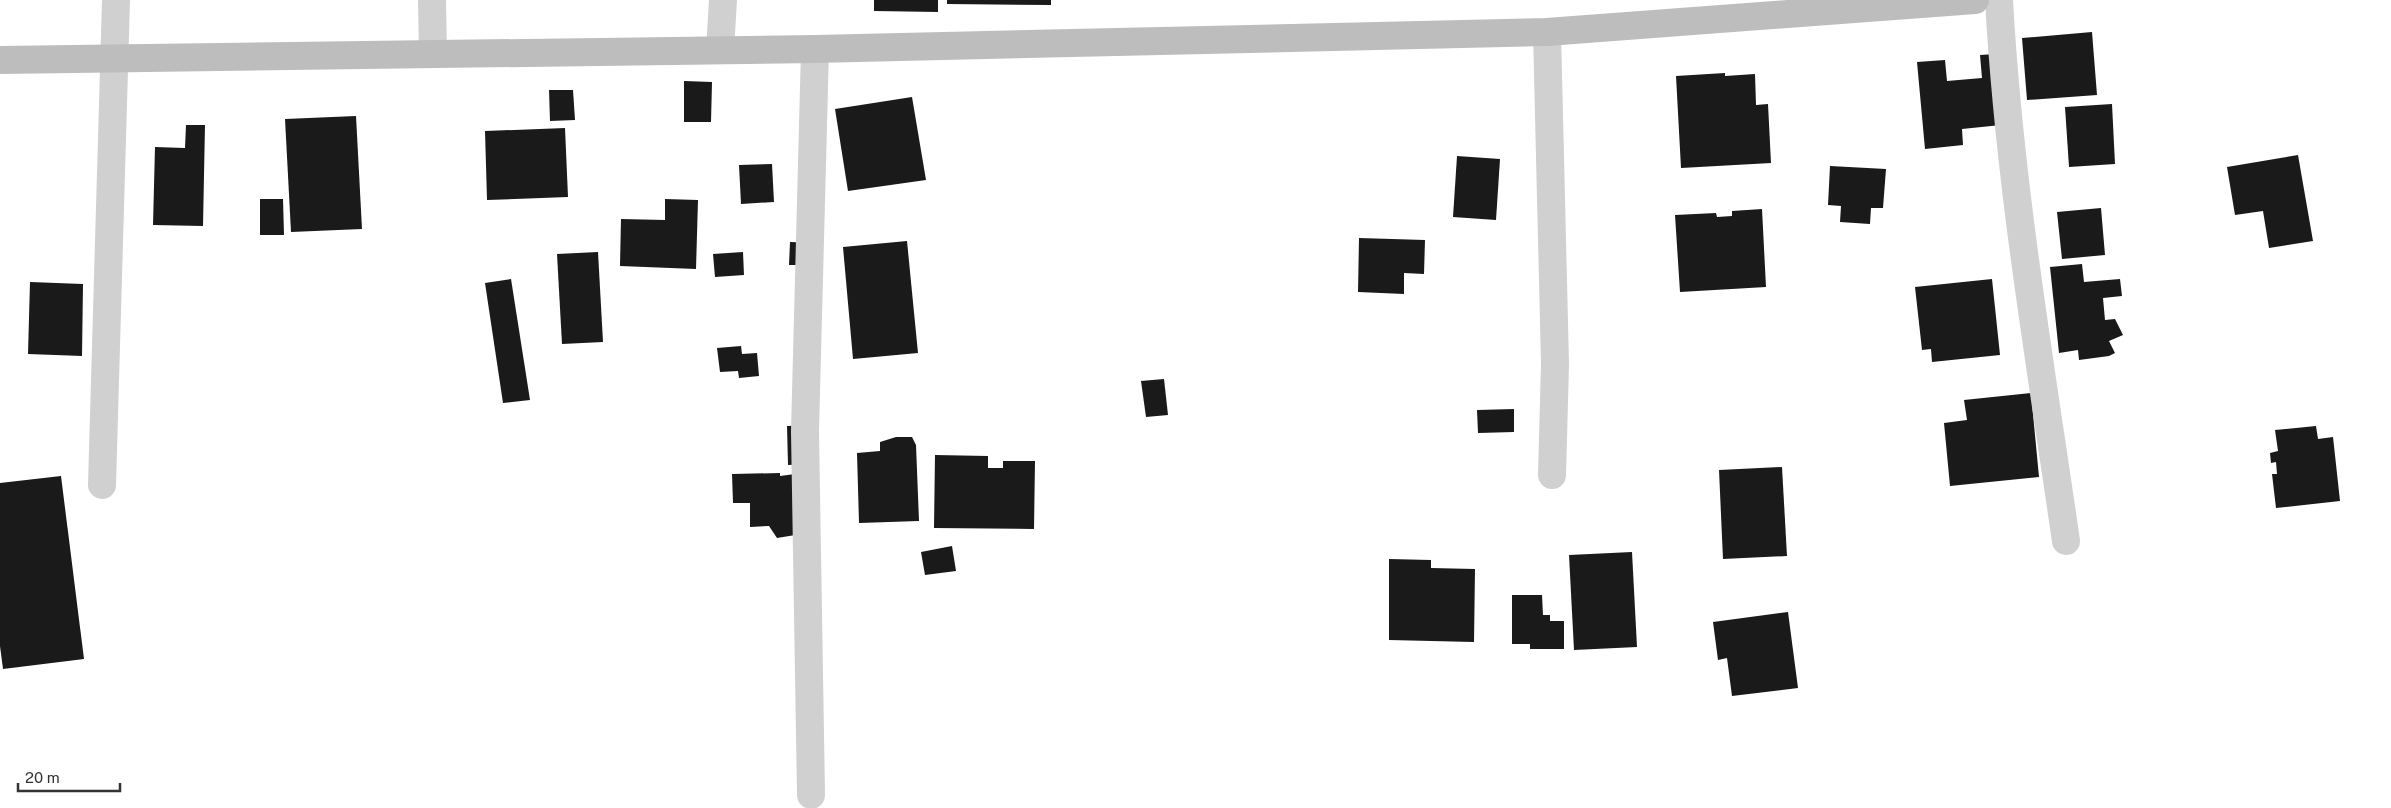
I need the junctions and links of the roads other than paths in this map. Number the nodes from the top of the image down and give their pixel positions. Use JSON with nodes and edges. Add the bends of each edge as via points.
{"nodes":[{"id":1,"x":116,"y":0,"type":"edge"},
{"id":2,"x":432,"y":0,"type":"edge"},
{"id":3,"x":723,"y":0,"type":"edge"},
{"id":4,"x":1975,"y":0,"type":"edge"},
{"id":5,"x":1999,"y":0,"type":"edge"},
{"id":6,"x":1547,"y":32,"type":"junction"},
{"id":7,"x":815,"y":49,"type":"junction"},
{"id":8,"x":720,"y":50,"type":"junction"},
{"id":9,"x":433,"y":53,"type":"junction"},
{"id":10,"x":114,"y":57,"type":"junction"},
{"id":11,"x":0,"y":60,"type":"edge"},
{"id":12,"x":1552,"y":474,"type":"dead end"},
{"id":13,"x":102,"y":485,"type":"dead end"},
{"id":14,"x":2066,"y":541,"type":"dead end"},
{"id":15,"x":811,"y":794,"type":"dead end"}],
"edges":[{"from":1,"to":10,"type":"street"},
{"from":2,"to":9,"type":"street"},
{"from":3,"to":8,"type":"street"},
{"from":4,"to":6,"type":"street"},
{"from":5,"to":14,"type":"street","via":[[2009,143]]},
{"from":6,"to":7,"type":"street"},
{"from":6,"to":12,"type":"street","via":[[1555,364]]},
{"from":7,"to":8,"type":"street"},
{"from":7,"to":15,"type":"street","via":[[805,431]]},
{"from":8,"to":9,"type":"street"},
{"from":9,"to":10,"type":"street"},
{"from":10,"to":11,"type":"street"},
{"from":10,"to":13,"type":"street"}]}
